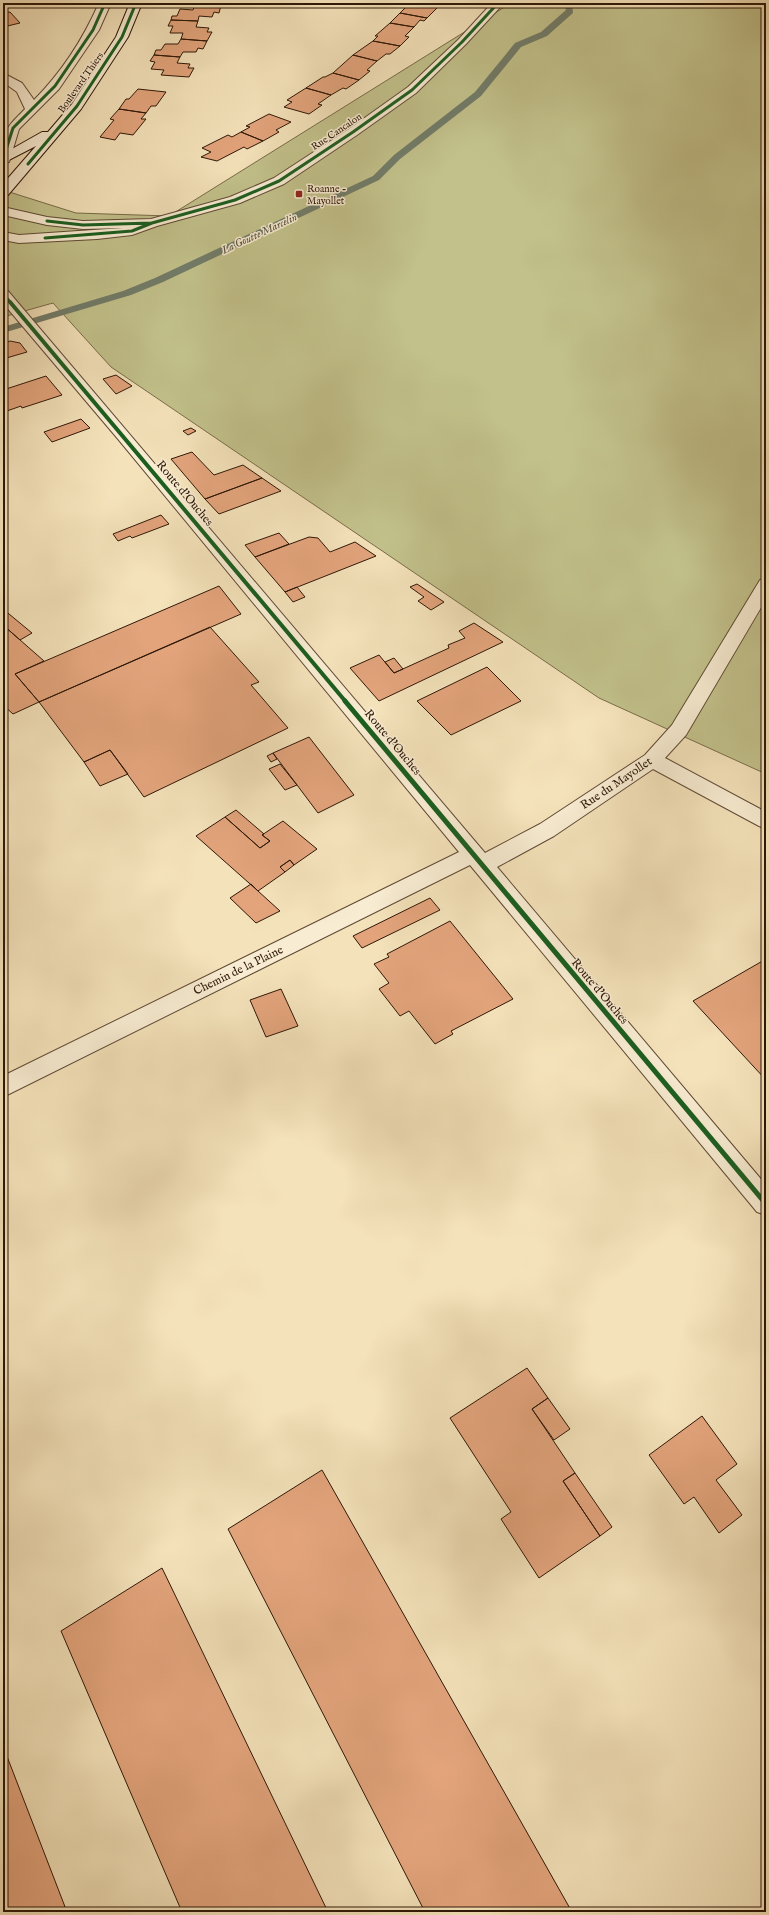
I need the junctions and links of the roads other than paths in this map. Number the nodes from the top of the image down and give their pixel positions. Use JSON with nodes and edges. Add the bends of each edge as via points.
{"nodes":[{"id":1,"x":105,"y":3,"type":"edge"},
{"id":2,"x":136,"y":3,"type":"edge"},
{"id":3,"x":498,"y":3,"type":"edge"},
{"id":4,"x":3,"y":77,"type":"edge"},
{"id":5,"x":32,"y":110,"type":"junction"},
{"id":6,"x":56,"y":130,"type":"junction"},
{"id":7,"x":3,"y":159,"type":"edge"},
{"id":8,"x":3,"y":192,"type":"edge"},
{"id":9,"x":3,"y":211,"type":"edge"},
{"id":10,"x":152,"y":223,"type":"junction"},
{"id":11,"x":3,"y":236,"type":"edge"},
{"id":12,"x":3,"y":294,"type":"edge"},
{"id":13,"x":766,"y":584,"type":"edge"},
{"id":14,"x":652,"y":760,"type":"junction"},
{"id":15,"x":766,"y":821,"type":"edge"},
{"id":16,"x":478,"y":859,"type":"junction"},
{"id":17,"x":3,"y":1087,"type":"edge"},
{"id":18,"x":766,"y":1204,"type":"edge"}],
"edges":[{"from":1,"to":5,"type":"street","via":[[93,30],[55,86]]},
{"from":2,"to":6,"type":"street","name":"Boulevard Thiers","via":[[122,37],[77,106]]},
{"from":3,"to":10,"type":"street","name":"Rue Cancalon","via":[[412,90],[279,180],[235,200]]},
{"from":4,"to":5,"type":"street","via":[[21,87]]},
{"from":5,"to":7,"type":"street","via":[[13,128]]},
{"from":6,"to":7,"type":"street","name":"Boulevard Thiers"},
{"from":6,"to":8,"type":"street","name":"Boulevard Thiers"},
{"from":9,"to":10,"type":"street","name":"Rue Cancalon","via":[[47,222]]},
{"from":10,"to":11,"type":"street","name":"Rue Cancalon","via":[[132,231],[97,235],[26,238]]},
{"from":12,"to":16,"type":"street","name":"Route d'Ouches"},
{"from":13,"to":14,"type":"street","name":"Rue du Mayollet","via":[[679,730]]},
{"from":14,"to":15,"type":"street"},
{"from":14,"to":16,"type":"street","name":"Rue du Mayollet","via":[[547,830]]},
{"from":16,"to":17,"type":"street","name":"Chemin de la Plaine"},
{"from":16,"to":18,"type":"street","name":"Route d'Ouches"}]}
